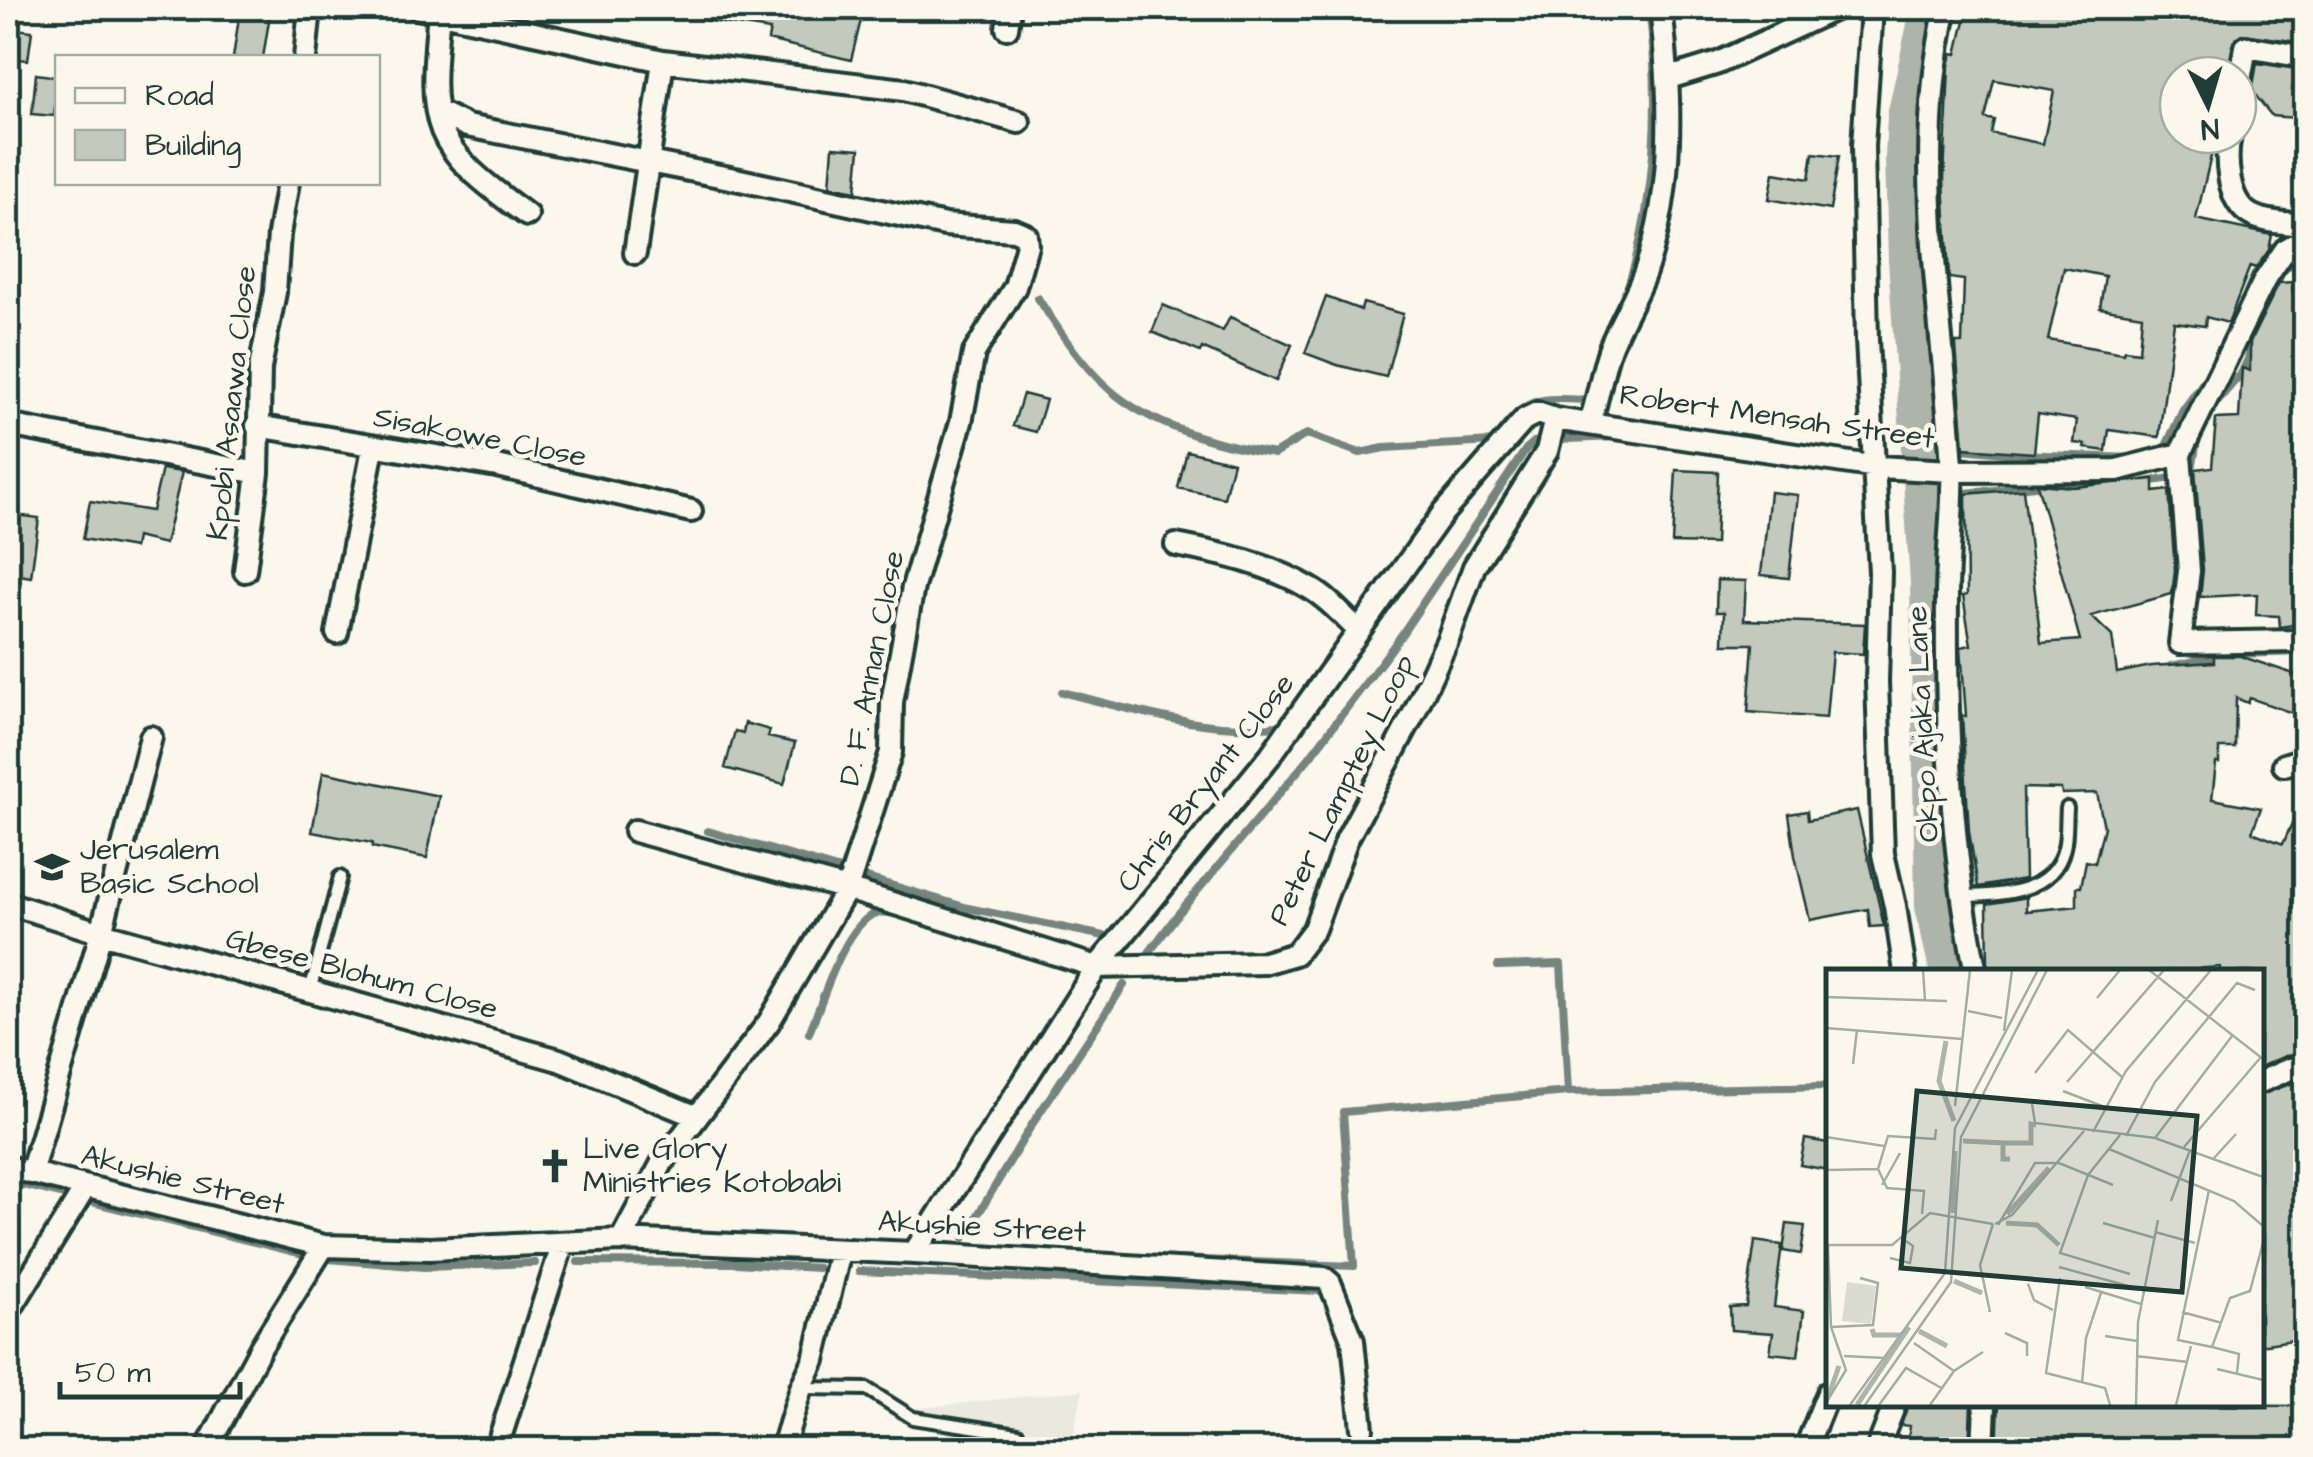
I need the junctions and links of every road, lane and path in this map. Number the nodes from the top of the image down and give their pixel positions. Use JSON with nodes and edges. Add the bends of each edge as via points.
{"nodes":[{"id":1,"x":310,"y":8,"type":"edge"},
{"id":2,"x":1662,"y":8,"type":"edge"},
{"id":3,"x":1837,"y":8,"type":"edge"},
{"id":4,"x":1872,"y":8,"type":"edge"},
{"id":5,"x":1946,"y":8,"type":"edge"},
{"id":6,"x":429,"y":9,"type":"edge"},
{"id":7,"x":305,"y":55,"type":"edge"},
{"id":8,"x":2245,"y":55,"type":"edge"},
{"id":9,"x":2306,"y":57,"type":"edge"},
{"id":10,"x":663,"y":61,"type":"junction"},
{"id":11,"x":1669,"y":78,"type":"junction"},
{"id":12,"x":437,"y":111,"type":"junction"},
{"id":13,"x":1019,"y":122,"type":"dead end"},
{"id":14,"x":2230,"y":155,"type":"edge"},
{"id":15,"x":649,"y":162,"type":"junction"},
{"id":16,"x":287,"y":185,"type":"edge"},
{"id":17,"x":527,"y":215,"type":"dead end"},
{"id":18,"x":2306,"y":225,"type":"edge"},
{"id":19,"x":2306,"y":238,"type":"edge"},
{"id":20,"x":635,"y":252,"type":"dead end"},
{"id":21,"x":1555,"y":419,"type":"junction"},
{"id":22,"x":1590,"y":422,"type":"junction"},
{"id":23,"x":8,"y":425,"type":"edge"},
{"id":24,"x":257,"y":426,"type":"junction"},
{"id":25,"x":374,"y":448,"type":"junction"},
{"id":26,"x":2180,"y":454,"type":"junction"},
{"id":27,"x":1876,"y":468,"type":"junction"},
{"id":28,"x":1952,"y":471,"type":"junction"},
{"id":29,"x":258,"y":472,"type":"junction"},
{"id":30,"x":691,"y":511,"type":"dead end"},
{"id":31,"x":1176,"y":545,"type":"dead end"},
{"id":32,"x":245,"y":571,"type":"dead end"},
{"id":33,"x":1359,"y":631,"type":"junction"},
{"id":34,"x":337,"y":632,"type":"dead end"},
{"id":35,"x":2306,"y":641,"type":"edge"},
{"id":36,"x":151,"y":737,"type":"dead end"},
{"id":37,"x":2306,"y":758,"type":"edge"},
{"id":38,"x":2284,"y":765,"type":"dead end"},
{"id":39,"x":2067,"y":808,"type":"dead end"},
{"id":40,"x":636,"y":831,"type":"dead end"},
{"id":41,"x":340,"y":877,"type":"dead end"},
{"id":42,"x":847,"y":889,"type":"junction"},
{"id":43,"x":1963,"y":896,"type":"junction"},
{"id":44,"x":8,"y":904,"type":"edge"},
{"id":45,"x":100,"y":933,"type":"junction"},
{"id":46,"x":1097,"y":967,"type":"junction"},
{"id":47,"x":1904,"y":969,"type":"edge"},
{"id":48,"x":1975,"y":969,"type":"edge"},
{"id":49,"x":310,"y":991,"type":"junction"},
{"id":50,"x":2306,"y":1068,"type":"edge"},
{"id":51,"x":2263,"y":1081,"type":"edge"},
{"id":52,"x":695,"y":1116,"type":"junction"},
{"id":53,"x":8,"y":1167,"type":"edge"},
{"id":54,"x":31,"y":1173,"type":"junction"},
{"id":55,"x":85,"y":1188,"type":"junction"},
{"id":56,"x":621,"y":1240,"type":"junction"},
{"id":57,"x":564,"y":1242,"type":"junction"},
{"id":58,"x":324,"y":1246,"type":"junction"},
{"id":59,"x":840,"y":1251,"type":"junction"},
{"id":60,"x":914,"y":1252,"type":"junction"},
{"id":61,"x":8,"y":1313,"type":"edge"},
{"id":62,"x":802,"y":1388,"type":"junction"},
{"id":63,"x":1826,"y":1399,"type":"edge"},
{"id":64,"x":1894,"y":1407,"type":"edge"},
{"id":65,"x":1985,"y":1407,"type":"edge"},
{"id":66,"x":1362,"y":1430,"type":"dead end"},
{"id":67,"x":1018,"y":1434,"type":"dead end"},
{"id":68,"x":206,"y":1450,"type":"edge"},
{"id":69,"x":496,"y":1450,"type":"edge"},
{"id":70,"x":782,"y":1450,"type":"edge"},
{"id":71,"x":1805,"y":1450,"type":"edge"},
{"id":72,"x":1877,"y":1450,"type":"edge"},
{"id":73,"x":1983,"y":1450,"type":"edge"}],
"edges":[{"from":1,"to":7,"type":"street"},
{"from":2,"to":11,"type":"street"},
{"from":3,"to":11,"type":"street"},
{"from":4,"to":27,"type":"street","via":[[1863,146]]},
{"from":5,"to":28,"type":"street","name":"Okpo Ajaka Lane","via":[[1929,124]]},
{"from":6,"to":10,"type":"street"},
{"from":6,"to":12,"type":"street"},
{"from":8,"to":9,"type":"street","via":[[2246,47]]},
{"from":10,"to":13,"type":"street","via":[[904,90]]},
{"from":10,"to":15,"type":"street"},
{"from":11,"to":22,"type":"street","via":[[1665,169],[1646,268],[1611,346]]},
{"from":12,"to":15,"type":"street","via":[[467,126]]},
{"from":12,"to":17,"type":"street","via":[[454,154]]},
{"from":14,"to":18,"type":"street","via":[[2236,199],[2250,215]]},
{"from":15,"to":20,"type":"street"},
{"from":15,"to":42,"type":"street","name":"D. F. Annan Close","via":[[945,226],[1026,235],[1015,287],[974,354],[962,422],[910,604],[892,702],[892,752]]},
{"from":16,"to":24,"type":"street","name":"Kpobi Asaawa Close"},
{"from":19,"to":26,"type":"street","via":[[2285,250],[2264,282]]},
{"from":21,"to":22,"type":"street","name":"Chris Bryant Close"},
{"from":21,"to":33,"type":"street","name":"Chris Bryant Close","via":[[1537,413],[1512,433],[1443,514]]},
{"from":21,"to":46,"type":"street","name":"Peter Lamptey Loop","via":[[1547,451],[1474,567],[1414,713],[1347,839],[1314,929],[1295,954],[1264,963]]},
{"from":22,"to":27,"type":"street","name":"Robert Mensah Street"},
{"from":23,"to":29,"type":"street"},
{"from":24,"to":25,"type":"street","name":"Sisakowe Close"},
{"from":24,"to":29,"type":"street","name":"Kpobi Asaawa Close"},
{"from":25,"to":30,"type":"street","name":"Sisakowe Close","via":[[497,466]]},
{"from":25,"to":34,"type":"street"},
{"from":26,"to":28,"type":"street","name":"Robert Mensah Street","via":[[2117,470]]},
{"from":26,"to":35,"type":"street","via":[[2189,571],[2180,644]]},
{"from":27,"to":28,"type":"street","name":"Robert Mensah Street"},
{"from":27,"to":47,"type":"street","via":[[1883,854]]},
{"from":28,"to":43,"type":"street","name":"Okpo Ajaka Lane","via":[[1947,689]]},
{"from":29,"to":32,"type":"street","name":"Kpobi Asaawa Close"},
{"from":31,"to":33,"type":"street","via":[[1273,570],[1314,590]]},
{"from":33,"to":46,"type":"street","name":"Chris Bryant Close","via":[[1270,756]]},
{"from":36,"to":45,"type":"street"},
{"from":37,"to":38,"type":"street"},
{"from":39,"to":43,"type":"lane","via":[[2064,850],[2053,875],[2026,889]]},
{"from":40,"to":42,"type":"street","name":"Peter Lamptey Loop"},
{"from":41,"to":49,"type":"lane"},
{"from":42,"to":46,"type":"street","name":"Peter Lamptey Loop"},
{"from":42,"to":52,"type":"street","name":"D. F. Annan Close","via":[[769,1022]]},
{"from":43,"to":48,"type":"street","name":"Okpo Ajaka Lane"},
{"from":44,"to":45,"type":"street","name":"Gbese Blohum Close"},
{"from":45,"to":49,"type":"street","name":"Gbese Blohum Close"},
{"from":45,"to":54,"type":"street"},
{"from":46,"to":60,"type":"street","name":"Chris Bryant Close"},
{"from":49,"to":52,"type":"street","name":"Gbese Blohum Close","via":[[558,1060]]},
{"from":50,"to":51,"type":"street"},
{"from":52,"to":56,"type":"street","name":"D. F. Annan Close"},
{"from":53,"to":54,"type":"street","name":"Akushie Street"},
{"from":54,"to":55,"type":"street","name":"Akushie Street"},
{"from":55,"to":58,"type":"street","name":"Akushie Street"},
{"from":55,"to":61,"type":"street"},
{"from":56,"to":57,"type":"street","name":"Akushie Street"},
{"from":56,"to":59,"type":"street","name":"Akushie Street"},
{"from":57,"to":58,"type":"street","name":"Akushie Street"},
{"from":57,"to":69,"type":"street"},
{"from":58,"to":68,"type":"street"},
{"from":59,"to":60,"type":"street","name":"Akushie Street"},
{"from":59,"to":62,"type":"street"},
{"from":60,"to":66,"type":"street","name":"Akushie Street","via":[[1324,1278],[1353,1341]]},
{"from":62,"to":67,"type":"lane","via":[[867,1388],[913,1418]]},
{"from":62,"to":70,"type":"street"},
{"from":63,"to":71,"type":"street"},
{"from":64,"to":72,"type":"street"},
{"from":65,"to":73,"type":"street"}]}
